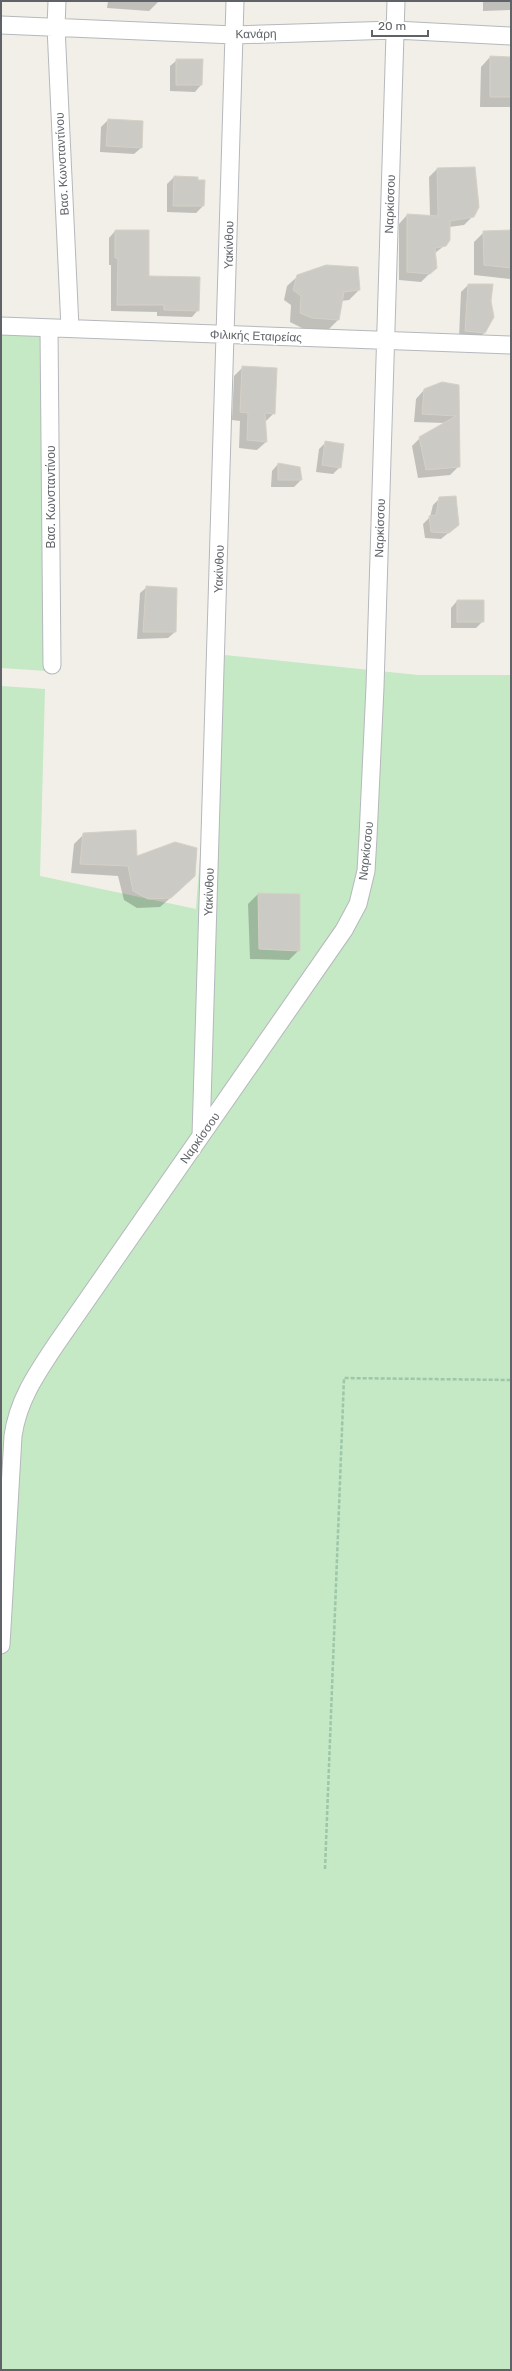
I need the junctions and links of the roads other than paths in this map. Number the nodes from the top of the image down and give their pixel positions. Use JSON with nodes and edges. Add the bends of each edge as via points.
{"nodes":[{"id":1,"x":58,"y":1,"type":"edge"},
{"id":2,"x":235,"y":1,"type":"edge"},
{"id":3,"x":396,"y":1,"type":"edge"},
{"id":4,"x":1,"y":25,"type":"edge"},
{"id":5,"x":56,"y":27,"type":"junction"},
{"id":6,"x":395,"y":30,"type":"junction"},
{"id":7,"x":234,"y":35,"type":"junction"},
{"id":8,"x":511,"y":36,"type":"edge"},
{"id":9,"x":1,"y":326,"type":"edge"},
{"id":10,"x":70,"y":328,"type":"junction"},
{"id":11,"x":49,"y":329,"type":"junction"},
{"id":12,"x":226,"y":335,"type":"junction"},
{"id":13,"x":385,"y":339,"type":"junction"},
{"id":14,"x":511,"y":345,"type":"edge"},
{"id":15,"x":52,"y":665,"type":"dead end"},
{"id":16,"x":201,"y":1136,"type":"junction"},
{"id":17,"x":1,"y":1645,"type":"edge"}],
"edges":[{"from":1,"to":5,"type":"street","name":"Βασ. Κωνσταντίνου"},
{"from":2,"to":7,"type":"street","name":"Υακίνθου"},
{"from":3,"to":6,"type":"street","name":"Ναρκίσσου"},
{"from":4,"to":5,"type":"street","name":"Κανάρη"},
{"from":5,"to":7,"type":"street","name":"Κανάρη"},
{"from":5,"to":10,"type":"street","name":"Βασ. Κωνσταντίνου"},
{"from":6,"to":7,"type":"street","name":"Κανάρη"},
{"from":6,"to":8,"type":"street","name":"Κανάρη"},
{"from":6,"to":13,"type":"street","name":"Ναρκίσσου"},
{"from":7,"to":12,"type":"street","name":"Υακίνθου"},
{"from":9,"to":11,"type":"street","name":"Φιλικής Εταιρείας"},
{"from":10,"to":11,"type":"street","name":"Φιλικής Εταιρείας"},
{"from":10,"to":12,"type":"street","name":"Φιλικής Εταιρείας"},
{"from":11,"to":15,"type":"street","name":"Βασ. Κωνσταντίνου"},
{"from":12,"to":13,"type":"street","name":"Φιλικής Εταιρείας"},
{"from":12,"to":16,"type":"street","name":"Υακίνθου"},
{"from":13,"to":14,"type":"street","name":"Φιλικής Εταιρείας"},
{"from":13,"to":16,"type":"street","name":"Ναρκίσσου","via":[[375,687],[364,878],[358,904],[344,930]]},
{"from":16,"to":17,"type":"street","name":"Ναρκίσσου","via":[[57,1343],[24,1396],[16,1417],[13,1436]]}]}
